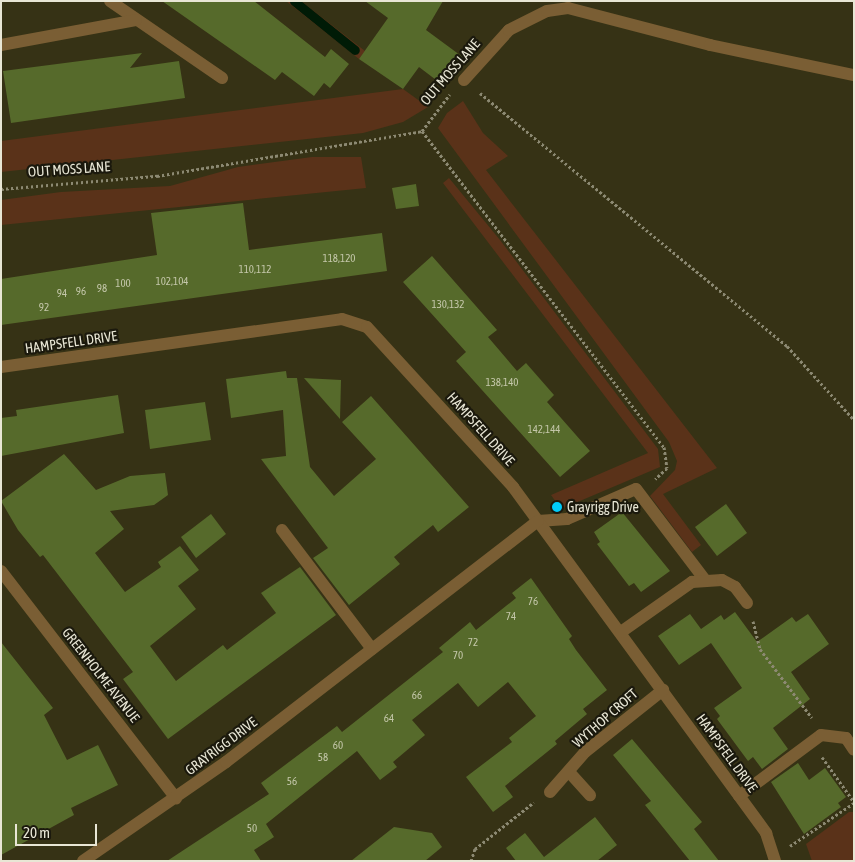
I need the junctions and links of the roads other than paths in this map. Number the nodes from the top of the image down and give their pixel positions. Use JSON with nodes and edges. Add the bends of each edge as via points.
{"nodes":[{"id":1,"x":110,"y":1,"type":"edge"},
{"id":2,"x":136,"y":20,"type":"junction"},
{"id":3,"x":1,"y":45,"type":"edge"},
{"id":4,"x":854,"y":75,"type":"edge"},
{"id":5,"x":222,"y":78,"type":"dead end"},
{"id":6,"x":464,"y":80,"type":"road end"},
{"id":7,"x":1,"y":367,"type":"edge"},
{"id":8,"x":538,"y":521,"type":"junction"},
{"id":9,"x":282,"y":530,"type":"dead end"},
{"id":10,"x":1,"y":571,"type":"edge"},
{"id":11,"x":705,"y":580,"type":"junction"},
{"id":12,"x":747,"y":604,"type":"road end"},
{"id":13,"x":621,"y":632,"type":"junction"},
{"id":14,"x":372,"y":649,"type":"junction"},
{"id":15,"x":663,"y":690,"type":"junction"},
{"id":16,"x":854,"y":750,"type":"edge"},
{"id":17,"x":570,"y":773,"type":"junction"},
{"id":18,"x":550,"y":792,"type":"road end"},
{"id":19,"x":590,"y":795,"type":"dead end"},
{"id":20,"x":739,"y":796,"type":"junction"},
{"id":21,"x":176,"y":798,"type":"junction"},
{"id":22,"x":83,"y":861,"type":"edge"},
{"id":23,"x":775,"y":861,"type":"edge"}],
"edges":[{"from":1,"to":2,"type":"street"},
{"from":2,"to":3,"type":"street"},
{"from":2,"to":5,"type":"street"},
{"from":4,"to":6,"type":"street","name":"OUT MOSS LANE","via":[[710,45],[568,8],[547,11],[508,30]]},
{"from":7,"to":8,"type":"street","name":"HAMPSFELL DRIVE","via":[[342,319],[355,321],[378,338],[513,487]]},
{"from":8,"to":11,"type":"street","via":[[568,519],[636,489]]},
{"from":8,"to":13,"type":"street","name":"HAMPSFELL DRIVE"},
{"from":8,"to":14,"type":"street","name":"GRAYRIGG DRIVE"},
{"from":9,"to":14,"type":"street"},
{"from":10,"to":21,"type":"street","name":"GREENHOLME AVENUE"},
{"from":11,"to":12,"type":"street","via":[[722,580],[735,587]]},
{"from":11,"to":13,"type":"street","via":[[681,588]]},
{"from":13,"to":15,"type":"street","name":"HAMPSFELL DRIVE"},
{"from":14,"to":21,"type":"street","name":"GRAYRIGG DRIVE"},
{"from":15,"to":17,"type":"street","name":"WYTHOP CROFT","via":[[585,752]]},
{"from":15,"to":20,"type":"street","name":"HAMPSFELL DRIVE"},
{"from":16,"to":20,"type":"street","via":[[846,738],[822,735]]},
{"from":17,"to":18,"type":"street","name":"WYTHOP CROFT"},
{"from":17,"to":19,"type":"street"},
{"from":20,"to":23,"type":"street","name":"HAMPSFELL DRIVE","via":[[766,833]]},
{"from":21,"to":22,"type":"street","name":"GRAYRIGG DRIVE"}]}
